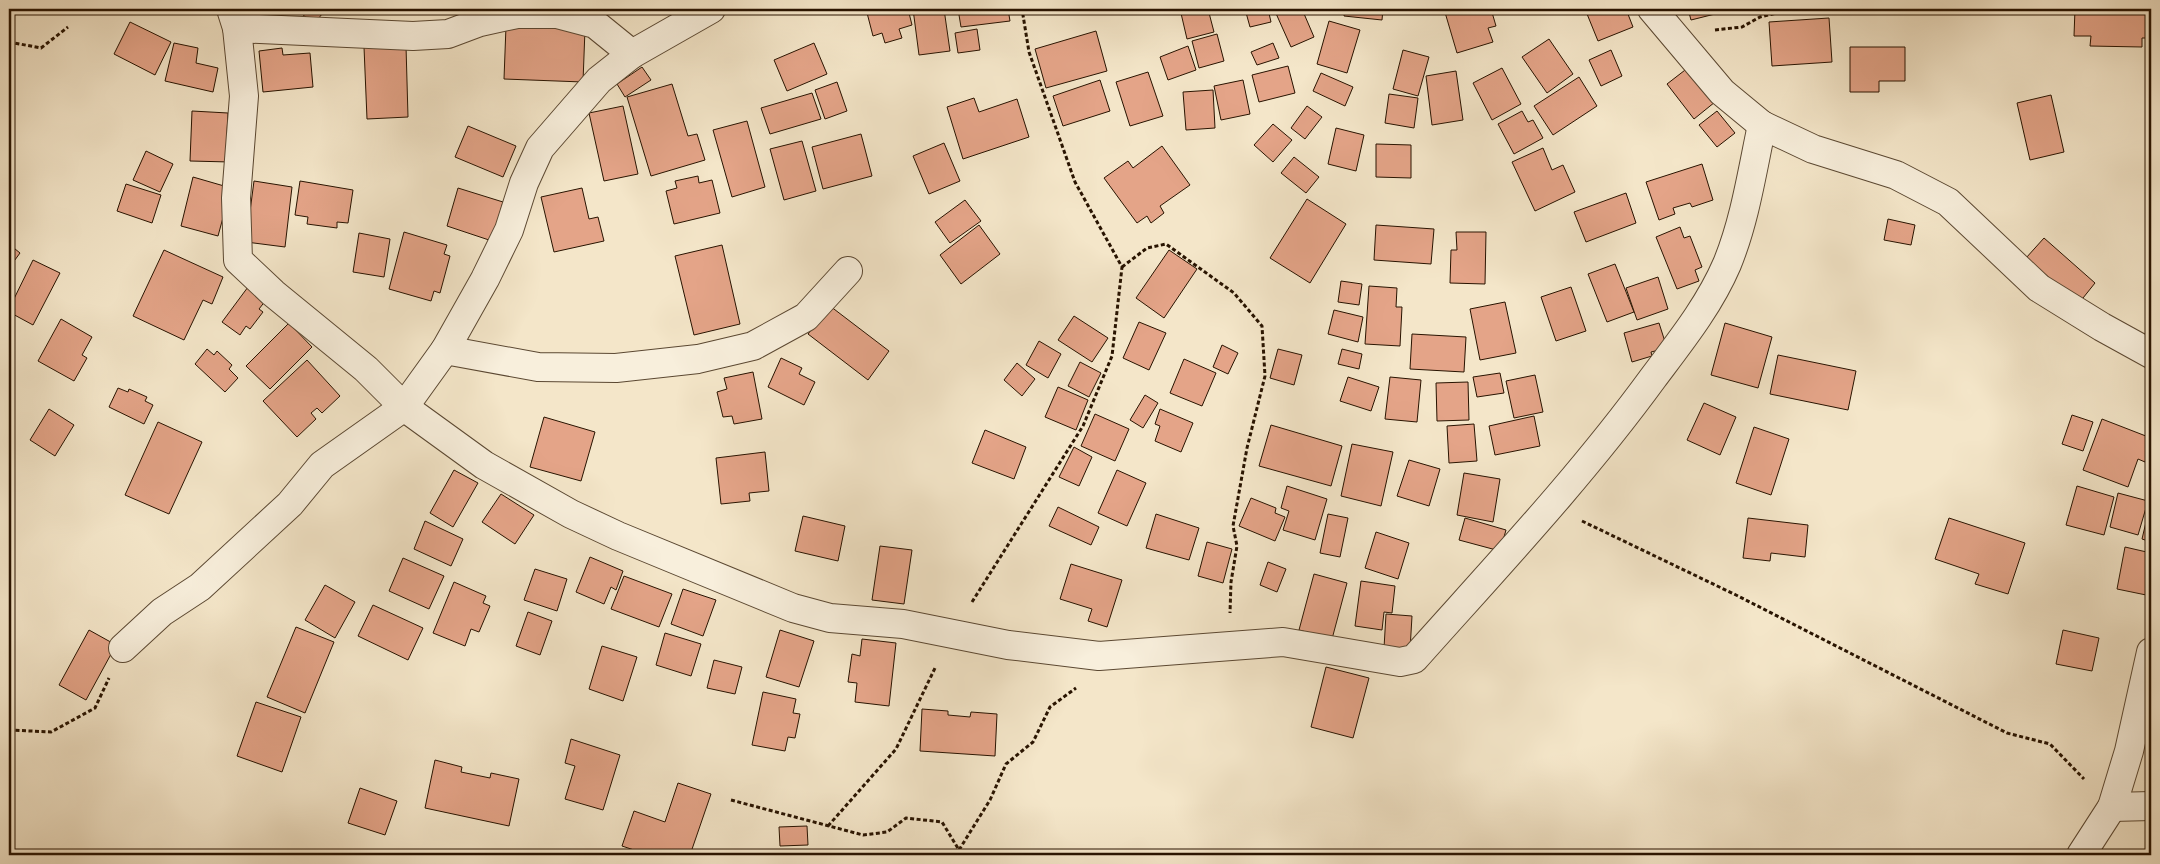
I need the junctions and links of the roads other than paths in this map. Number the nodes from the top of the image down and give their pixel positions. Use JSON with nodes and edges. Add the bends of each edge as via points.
{"nodes":[{"id":1,"x":711,"y":9,"type":"edge"},
{"id":2,"x":1652,"y":9,"type":"edge"},
{"id":3,"x":234,"y":19,"type":"edge"},
{"id":4,"x":632,"y":54,"type":"junction"},
{"id":5,"x":1762,"y":125,"type":"junction"},
{"id":6,"x":848,"y":271,"type":"dead end"},
{"id":7,"x":445,"y":350,"type":"junction"},
{"id":8,"x":2151,"y":354,"type":"edge"},
{"id":9,"x":404,"y":407,"type":"junction"},
{"id":10,"x":123,"y":648,"type":"road end"},
{"id":11,"x":2151,"y":652,"type":"edge"},
{"id":12,"x":2151,"y":806,"type":"edge"},
{"id":13,"x":2112,"y":807,"type":"junction"},
{"id":14,"x":2081,"y":855,"type":"edge"}],
"edges":[{"from":1,"to":4,"type":"street"},
{"from":2,"to":5,"type":"street","via":[[1722,92]]},
{"from":3,"to":4,"type":"street","via":[[414,36],[448,34],[516,14],[556,14],[595,24]]},
{"from":3,"to":9,"type":"street","via":[[244,96],[236,198],[238,260],[366,369]]},
{"from":4,"to":7,"type":"street","via":[[599,80],[540,148],[524,183],[509,230]]},
{"from":5,"to":8,"type":"street","via":[[1812,148],[1896,175],[1948,202],[2039,288]]},
{"from":5,"to":9,"type":"street","via":[[1742,219],[1726,264],[1702,312],[1616,429],[1552,507],[1414,660],[1400,662],[1284,642],[1099,656],[1008,645],[903,624],[830,618],[793,608],[572,514],[484,465]]},
{"from":6,"to":7,"type":"street","via":[[806,317],[753,346],[698,359],[616,368],[538,367]]},
{"from":7,"to":9,"type":"street"},
{"from":9,"to":10,"type":"street","via":[[322,466],[290,504],[207,580],[162,612]]},
{"from":11,"to":13,"type":"street","via":[[2129,751]]},
{"from":12,"to":13,"type":"street"},
{"from":13,"to":14,"type":"street"}]}
